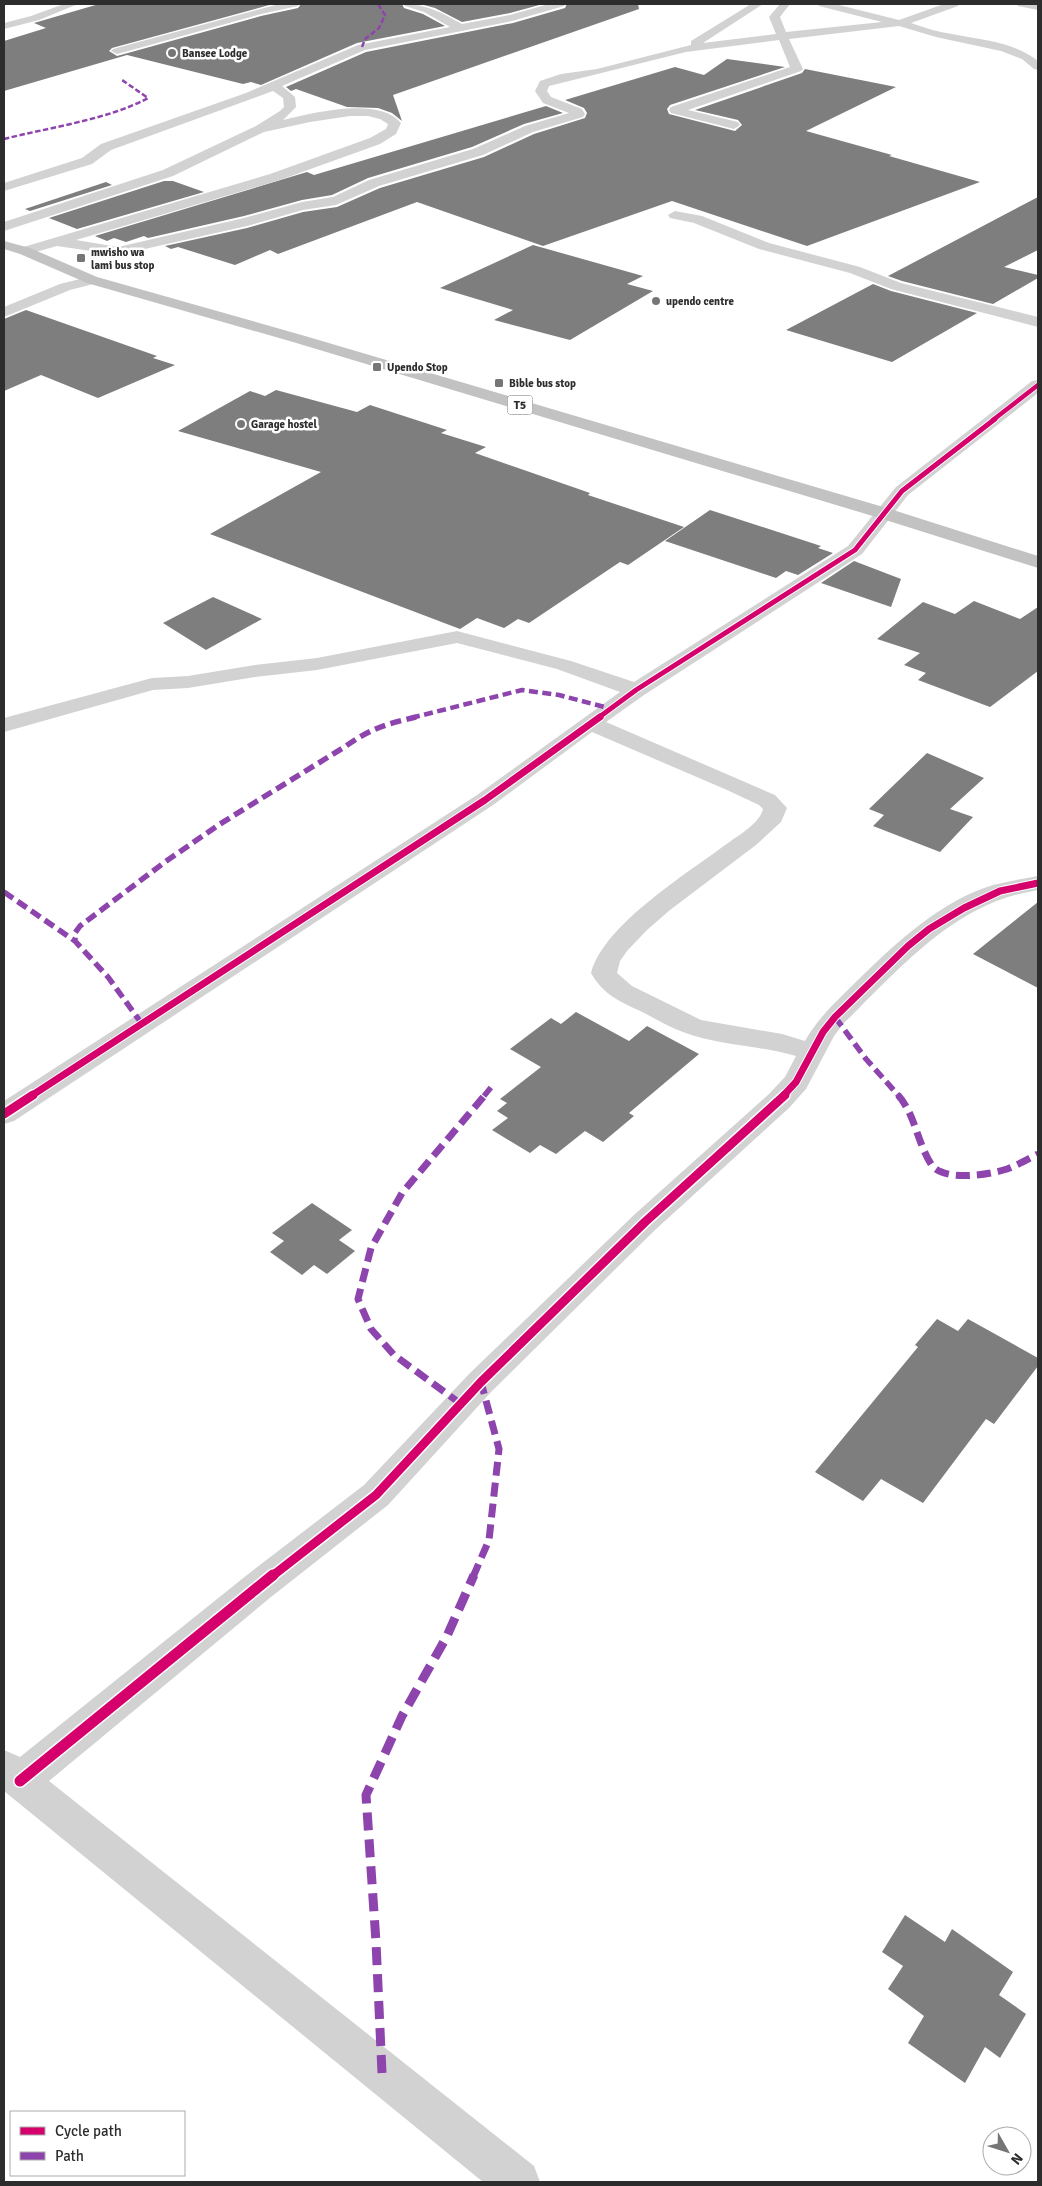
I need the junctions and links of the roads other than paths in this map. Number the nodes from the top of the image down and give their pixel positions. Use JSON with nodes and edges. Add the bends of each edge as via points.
{"nodes":[{"id":1,"x":73,"y":4,"type":"edge"},
{"id":2,"x":294,"y":4,"type":"edge"},
{"id":3,"x":409,"y":4,"type":"edge"},
{"id":4,"x":560,"y":4,"type":"edge"},
{"id":5,"x":758,"y":4,"type":"edge"},
{"id":6,"x":784,"y":4,"type":"edge"},
{"id":7,"x":823,"y":4,"type":"edge"},
{"id":8,"x":954,"y":4,"type":"edge"},
{"id":9,"x":1022,"y":4,"type":"edge"},
{"id":10,"x":1038,"y":7,"type":"edge"},
{"id":11,"x":900,"y":23,"type":"junction"},
{"id":12,"x":4,"y":26,"type":"edge"},
{"id":13,"x":460,"y":28,"type":"junction"},
{"id":14,"x":783,"y":36,"type":"junction"},
{"id":15,"x":685,"y":49,"type":"junction"},
{"id":16,"x":118,"y":51,"type":"dead end"},
{"id":17,"x":1038,"y":67,"type":"edge"},
{"id":18,"x":274,"y":86,"type":"junction"},
{"id":19,"x":734,"y":125,"type":"dead end"},
{"id":20,"x":260,"y":128,"type":"junction"},
{"id":21,"x":4,"y":187,"type":"edge"},
{"id":22,"x":675,"y":215,"type":"dead end"},
{"id":23,"x":4,"y":227,"type":"edge"},
{"id":24,"x":59,"y":242,"type":"junction"},
{"id":25,"x":4,"y":244,"type":"edge"},
{"id":26,"x":25,"y":252,"type":"junction"},
{"id":27,"x":92,"y":280,"type":"junction"},
{"id":28,"x":4,"y":312,"type":"edge"},
{"id":29,"x":1038,"y":322,"type":"edge"},
{"id":30,"x":1038,"y":385,"type":"edge"},
{"id":31,"x":883,"y":513,"type":"junction"},
{"id":32,"x":1038,"y":562,"type":"edge"},
{"id":33,"x":636,"y":690,"type":"junction"},
{"id":34,"x":592,"y":724,"type":"junction"},
{"id":35,"x":4,"y":725,"type":"edge"},
{"id":36,"x":1038,"y":883,"type":"edge"},
{"id":37,"x":814,"y":1052,"type":"junction"},
{"id":38,"x":4,"y":1114,"type":"edge"},
{"id":39,"x":12,"y":1774,"type":"edge"},
{"id":40,"x":518,"y":2182,"type":"edge"}],
"edges":[{"from":1,"to":12,"type":"street"},
{"from":2,"to":16,"type":"street"},
{"from":3,"to":13,"type":"street","via":[[428,10]]},
{"from":4,"to":13,"type":"street"},
{"from":5,"to":15,"type":"street"},
{"from":6,"to":14,"type":"street","via":[[774,17]]},
{"from":7,"to":11,"type":"street"},
{"from":8,"to":11,"type":"street"},
{"from":9,"to":10,"type":"street"},
{"from":11,"to":14,"type":"street"},
{"from":11,"to":17,"type":"street","via":[[1004,48],[1026,57]]},
{"from":13,"to":18,"type":"street","via":[[362,47]]},
{"from":14,"to":15,"type":"street"},
{"from":14,"to":19,"type":"street","via":[[797,69],[675,110]]},
{"from":15,"to":24,"type":"street","via":[[548,82],[541,91],[547,100],[579,114],[529,129],[478,152],[374,184],[336,201],[302,206],[248,222],[118,251]]},
{"from":18,"to":20,"type":"street","via":[[289,97],[290,107]]},
{"from":18,"to":21,"type":"street","via":[[106,147],[86,161]]},
{"from":20,"to":23,"type":"street","via":[[168,173]]},
{"from":20,"to":24,"type":"street","via":[[361,112],[390,118],[395,123],[385,136],[327,159]]},
{"from":22,"to":29,"type":"street","via":[[697,220],[764,246],[855,270],[896,286]]},
{"from":24,"to":26,"type":"street"},
{"from":25,"to":26,"type":"highway","number":"T5"},
{"from":26,"to":27,"type":"highway","number":"T5"},
{"from":27,"to":28,"type":"street"},
{"from":27,"to":31,"type":"highway","number":"T5","via":[[299,338]]},
{"from":30,"to":31,"type":"street","via":[[902,492]]},
{"from":31,"to":32,"type":"highway","number":"T5"},
{"from":31,"to":33,"type":"street","via":[[855,550]]},
{"from":33,"to":34,"type":"street"},
{"from":33,"to":35,"type":"street","via":[[564,665],[457,638],[317,664],[152,684]]},
{"from":34,"to":37,"type":"street","via":[[735,785],[767,800],[775,808],[773,817],[748,840],[660,905],[618,945],[607,961],[604,973],[609,982],[692,1026]]},
{"from":34,"to":38,"type":"street","via":[[485,800]]},
{"from":36,"to":37,"type":"street","via":[[1000,892],[929,929],[835,1017],[823,1032]]},
{"from":37,"to":39,"type":"street","via":[[796,1082],[779,1101],[658,1210],[481,1382],[376,1495]]},
{"from":39,"to":40,"type":"street"}]}
